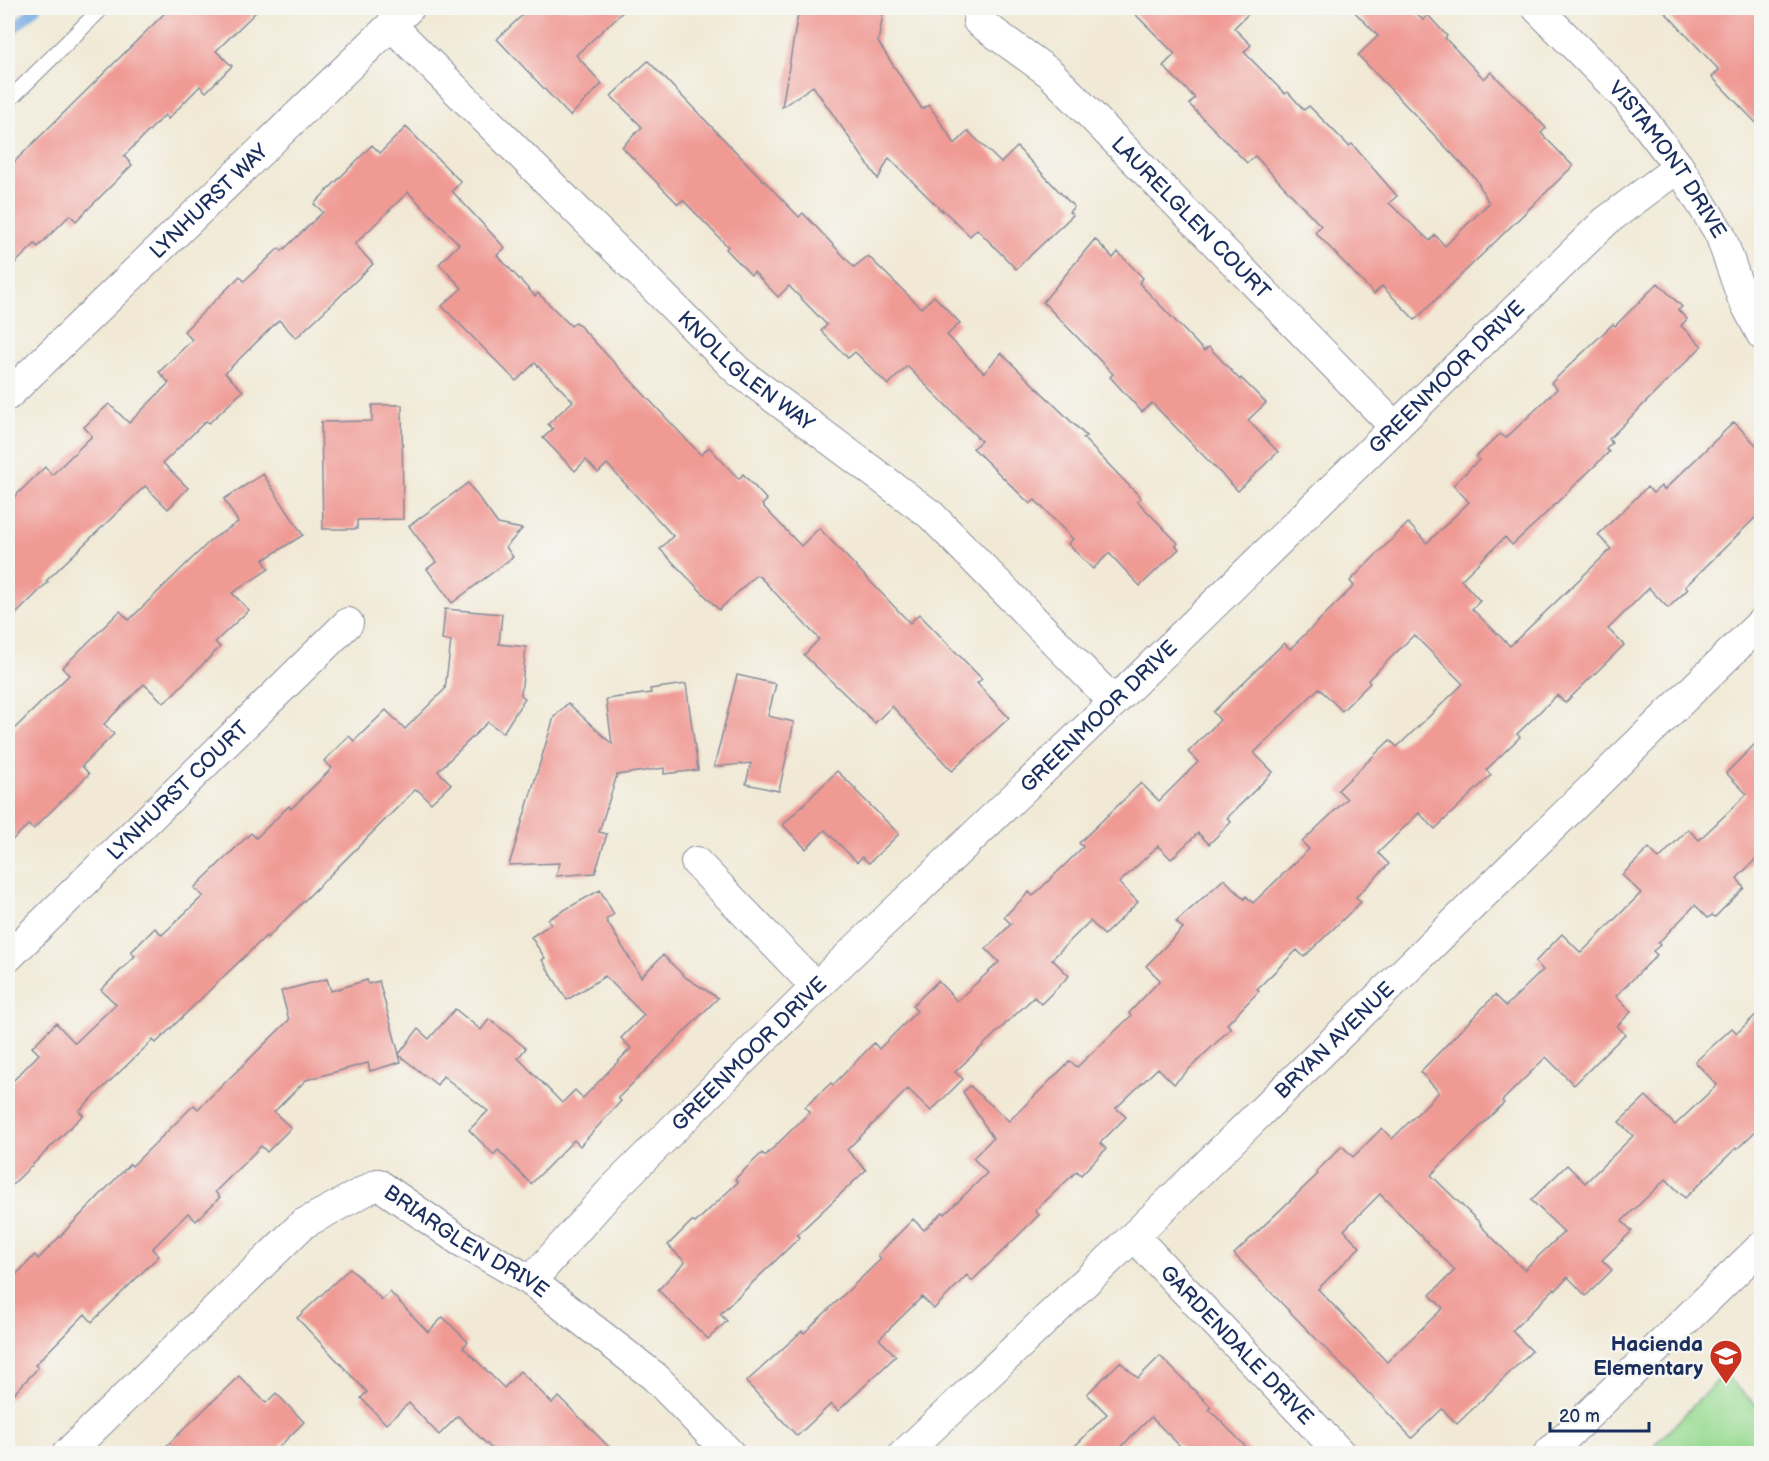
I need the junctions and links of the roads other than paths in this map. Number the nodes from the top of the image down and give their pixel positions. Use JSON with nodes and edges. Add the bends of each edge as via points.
{"nodes":[{"id":1,"x":102,"y":8,"type":"edge"},
{"id":2,"x":1537,"y":8,"type":"edge"},
{"id":3,"x":400,"y":16,"type":"edge"},
{"id":4,"x":978,"y":21,"type":"dead end"},
{"id":5,"x":8,"y":101,"type":"edge"},
{"id":6,"x":1679,"y":167,"type":"junction"},
{"id":7,"x":1761,"y":334,"type":"edge"},
{"id":8,"x":8,"y":395,"type":"edge"},
{"id":9,"x":1395,"y":427,"type":"junction"},
{"id":10,"x":1761,"y":622,"type":"edge"},
{"id":11,"x":348,"y":623,"type":"dead end"},
{"id":12,"x":1114,"y":702,"type":"junction"},
{"id":13,"x":696,"y":862,"type":"dead end"},
{"id":14,"x":8,"y":957,"type":"edge"},
{"id":15,"x":816,"y":987,"type":"junction"},
{"id":16,"x":1134,"y":1236,"type":"junction"},
{"id":17,"x":1761,"y":1246,"type":"edge"},
{"id":18,"x":531,"y":1281,"type":"junction"},
{"id":19,"x":70,"y":1452,"type":"edge"},
{"id":20,"x":730,"y":1454,"type":"edge"},
{"id":21,"x":904,"y":1454,"type":"edge"},
{"id":22,"x":1341,"y":1454,"type":"edge"},
{"id":23,"x":1548,"y":1454,"type":"edge"}],
"edges":[{"from":1,"to":5,"type":"lane"},
{"from":2,"to":6,"type":"street","name":"VISTAMONT DRIVE","via":[[1627,99]]},
{"from":3,"to":8,"type":"street","name":"LYNHURST WAY"},
{"from":3,"to":12,"type":"street","name":"KNOLLGLEN WAY","via":[[738,371],[931,515]]},
{"from":4,"to":9,"type":"street","name":"LAURELGLEN COURT","via":[[1050,73]]},
{"from":6,"to":7,"type":"street","name":"VISTAMONT DRIVE","via":[[1720,234],[1742,297]]},
{"from":6,"to":9,"type":"street","name":"GREENMOOR DRIVE","via":[[1606,221]]},
{"from":9,"to":12,"type":"street","name":"GREENMOOR DRIVE"},
{"from":10,"to":16,"type":"street","name":"BRYAN AVENUE"},
{"from":11,"to":14,"type":"street","name":"LYNHURST COURT"},
{"from":12,"to":15,"type":"street","name":"GREENMOOR DRIVE"},
{"from":13,"to":15,"type":"street"},
{"from":15,"to":18,"type":"street","name":"GREENMOOR DRIVE","via":[[610,1192]]},
{"from":16,"to":21,"type":"street","name":"BRYAN AVENUE"},
{"from":16,"to":22,"type":"street","name":"GARDENDALE DRIVE"},
{"from":17,"to":23,"type":"street"},
{"from":18,"to":19,"type":"street","name":"BRIARGLEN DRIVE","via":[[459,1240],[378,1184],[303,1224]]},
{"from":18,"to":20,"type":"street","name":"BRIARGLEN DRIVE","via":[[655,1377]]}]}
